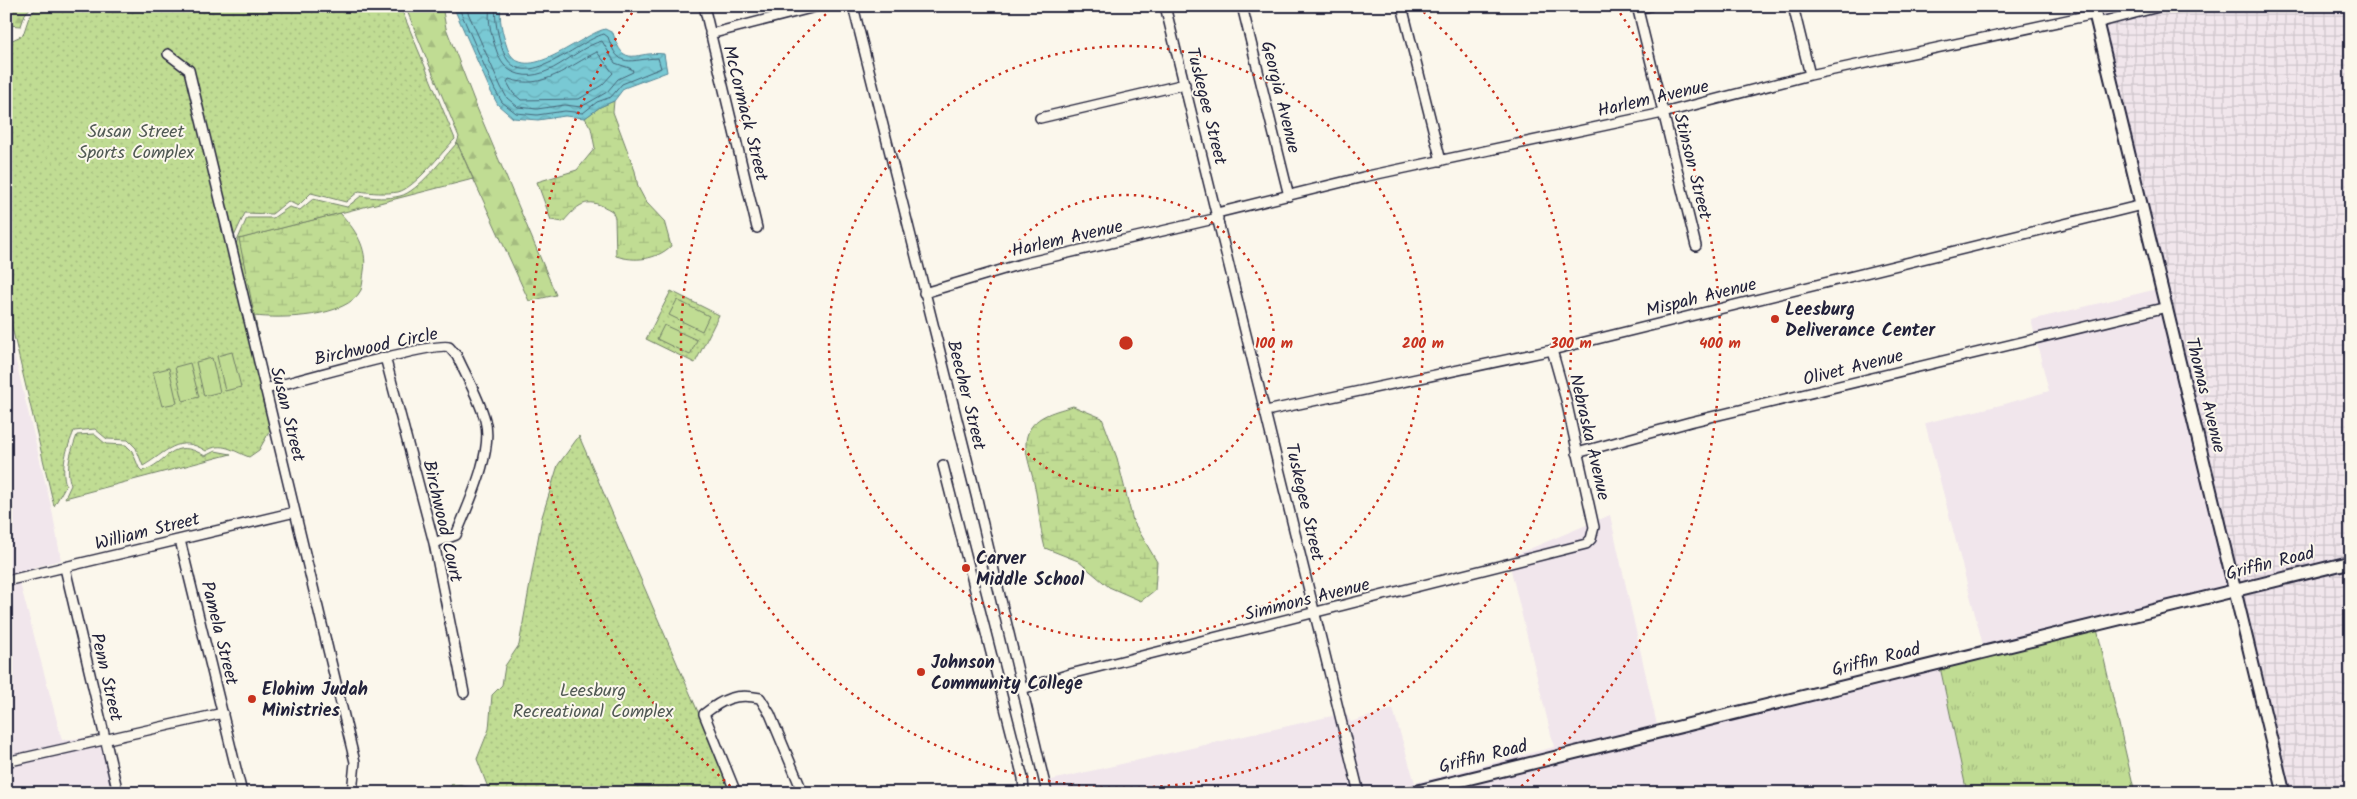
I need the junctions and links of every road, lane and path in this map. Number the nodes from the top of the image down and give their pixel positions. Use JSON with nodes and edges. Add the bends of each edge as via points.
{"nodes":[{"id":1,"x":704,"y":6,"type":"edge"},
{"id":2,"x":819,"y":6,"type":"edge"},
{"id":3,"x":853,"y":6,"type":"edge"},
{"id":4,"x":1165,"y":6,"type":"edge"},
{"id":5,"x":1242,"y":6,"type":"edge"},
{"id":6,"x":1402,"y":6,"type":"edge"},
{"id":7,"x":1650,"y":6,"type":"edge"},
{"id":8,"x":1793,"y":6,"type":"edge"},
{"id":9,"x":2162,"y":6,"type":"edge"},
{"id":10,"x":1638,"y":8,"type":"edge"},
{"id":11,"x":2095,"y":14,"type":"edge"},
{"id":12,"x":710,"y":34,"type":"junction"},
{"id":13,"x":168,"y":54,"type":"dead end"},
{"id":14,"x":1810,"y":75,"type":"junction"},
{"id":15,"x":1185,"y":84,"type":"junction"},
{"id":16,"x":1662,"y":113,"type":"junction"},
{"id":17,"x":1040,"y":118,"type":"dead end"},
{"id":18,"x":1441,"y":161,"type":"junction"},
{"id":19,"x":1289,"y":196,"type":"junction"},
{"id":20,"x":2142,"y":205,"type":"junction"},
{"id":21,"x":1218,"y":216,"type":"junction"},
{"id":22,"x":757,"y":228,"type":"dead end"},
{"id":23,"x":1696,"y":246,"type":"dead end"},
{"id":24,"x":924,"y":293,"type":"junction"},
{"id":25,"x":2167,"y":307,"type":"junction"},
{"id":26,"x":1552,"y":350,"type":"junction"},
{"id":27,"x":386,"y":358,"type":"junction"},
{"id":28,"x":265,"y":389,"type":"junction"},
{"id":29,"x":1266,"y":411,"type":"junction"},
{"id":30,"x":1577,"y":453,"type":"junction"},
{"id":31,"x":943,"y":466,"type":"dead end"},
{"id":32,"x":295,"y":512,"type":"junction"},
{"id":33,"x":1593,"y":531,"type":"joint"},
{"id":34,"x":180,"y":540,"type":"junction"},
{"id":35,"x":434,"y":543,"type":"junction"},
{"id":36,"x":2351,"y":562,"type":"edge"},
{"id":37,"x":65,"y":568,"type":"junction"},
{"id":38,"x":6,"y":581,"type":"edge"},
{"id":39,"x":2236,"y":590,"type":"junction"},
{"id":40,"x":1316,"y":614,"type":"junction"},
{"id":41,"x":1022,"y":688,"type":"junction"},
{"id":42,"x":464,"y":693,"type":"dead end"},
{"id":43,"x":223,"y":713,"type":"junction"},
{"id":44,"x":105,"y":740,"type":"junction"},
{"id":45,"x":6,"y":762,"type":"edge"},
{"id":46,"x":1439,"y":789,"type":"edge"},
{"id":47,"x":118,"y":793,"type":"edge"},
{"id":48,"x":242,"y":793,"type":"edge"},
{"id":49,"x":352,"y":793,"type":"edge"},
{"id":50,"x":736,"y":793,"type":"edge"},
{"id":51,"x":803,"y":793,"type":"edge"},
{"id":52,"x":1024,"y":793,"type":"edge"},
{"id":53,"x":1047,"y":793,"type":"edge"},
{"id":54,"x":1359,"y":793,"type":"edge"},
{"id":55,"x":1410,"y":793,"type":"edge"},
{"id":56,"x":2284,"y":793,"type":"edge"}],
"edges":[{"from":1,"to":12,"type":"street","name":"McCormack Street"},
{"from":2,"to":12,"type":"street"},
{"from":3,"to":24,"type":"street","name":"Beecher Street"},
{"from":4,"to":15,"type":"street","name":"Tuskegee Street"},
{"from":5,"to":19,"type":"street","name":"Georgia Avenue"},
{"from":6,"to":18,"type":"street"},
{"from":7,"to":10,"type":"street"},
{"from":8,"to":14,"type":"street"},
{"from":9,"to":11,"type":"street","name":"Harlem Avenue"},
{"from":10,"to":16,"type":"street","name":"Stinson Street"},
{"from":11,"to":14,"type":"street","name":"Harlem Avenue"},
{"from":11,"to":20,"type":"street","name":"Thomas Avenue"},
{"from":12,"to":22,"type":"street","name":"McCormack Street"},
{"from":13,"to":28,"type":"street","name":"Susan Street","via":[[189,70]]},
{"from":14,"to":16,"type":"street","name":"Harlem Avenue"},
{"from":15,"to":17,"type":"street"},
{"from":15,"to":21,"type":"street","name":"Tuskegee Street"},
{"from":16,"to":18,"type":"street","name":"Harlem Avenue"},
{"from":16,"to":23,"type":"street","name":"Stinson Street"},
{"from":18,"to":19,"type":"street","name":"Harlem Avenue"},
{"from":19,"to":21,"type":"street","name":"Harlem Avenue"},
{"from":20,"to":25,"type":"street","name":"Thomas Avenue"},
{"from":20,"to":26,"type":"street","name":"Mispah Avenue"},
{"from":21,"to":24,"type":"street","name":"Harlem Avenue","via":[[1029,262]]},
{"from":21,"to":29,"type":"street","name":"Tuskegee Street"},
{"from":24,"to":41,"type":"street","name":"Beecher Street"},
{"from":25,"to":30,"type":"street","name":"Olivet Avenue","via":[[1690,422]]},
{"from":25,"to":39,"type":"street","name":"Thomas Avenue"},
{"from":26,"to":29,"type":"street","name":"Mispah Avenue"},
{"from":26,"to":30,"type":"street","name":"Nebraska Avenue"},
{"from":27,"to":28,"type":"street","name":"Birchwood Circle"},
{"from":27,"to":35,"type":"street","name":"Birchwood Court"},
{"from":27,"to":35,"type":"street","name":"Birchwood Circle","via":[[435,346],[449,347],[457,356],[485,420],[487,443],[456,535]]},
{"from":28,"to":32,"type":"street","name":"Susan Street"},
{"from":29,"to":40,"type":"street","name":"Tuskegee Street"},
{"from":30,"to":33,"type":"street","name":"Nebraska Avenue"},
{"from":31,"to":52,"type":"street","via":[[1023,778]]},
{"from":32,"to":34,"type":"street","name":"William Street"},
{"from":32,"to":49,"type":"street","name":"Susan Street","via":[[355,762]]},
{"from":33,"to":40,"type":"street","name":"Simmons Avenue","via":[[1591,539],[1581,547]]},
{"from":34,"to":37,"type":"street","name":"William Street"},
{"from":34,"to":43,"type":"street","name":"Pamela Street"},
{"from":35,"to":42,"type":"street","name":"Birchwood Court"},
{"from":36,"to":39,"type":"street","name":"Griffin Road"},
{"from":37,"to":38,"type":"street","name":"William Street"},
{"from":37,"to":44,"type":"street","name":"Penn Street"},
{"from":39,"to":46,"type":"street","name":"Griffin Road"},
{"from":39,"to":56,"type":"street","name":"Thomas Avenue"},
{"from":40,"to":41,"type":"street","name":"Simmons Avenue"},
{"from":40,"to":54,"type":"street","name":"Tuskegee Street"},
{"from":41,"to":53,"type":"street","name":"Beecher Street"},
{"from":43,"to":44,"type":"street"},
{"from":43,"to":48,"type":"street","name":"Pamela Street"},
{"from":44,"to":45,"type":"street"},
{"from":44,"to":47,"type":"street","name":"Penn Street"},
{"from":46,"to":55,"type":"street","name":"Griffin Road"},
{"from":50,"to":51,"type":"street","via":[[704,714],[720,701],[744,694],[760,698],[770,714]]}]}
